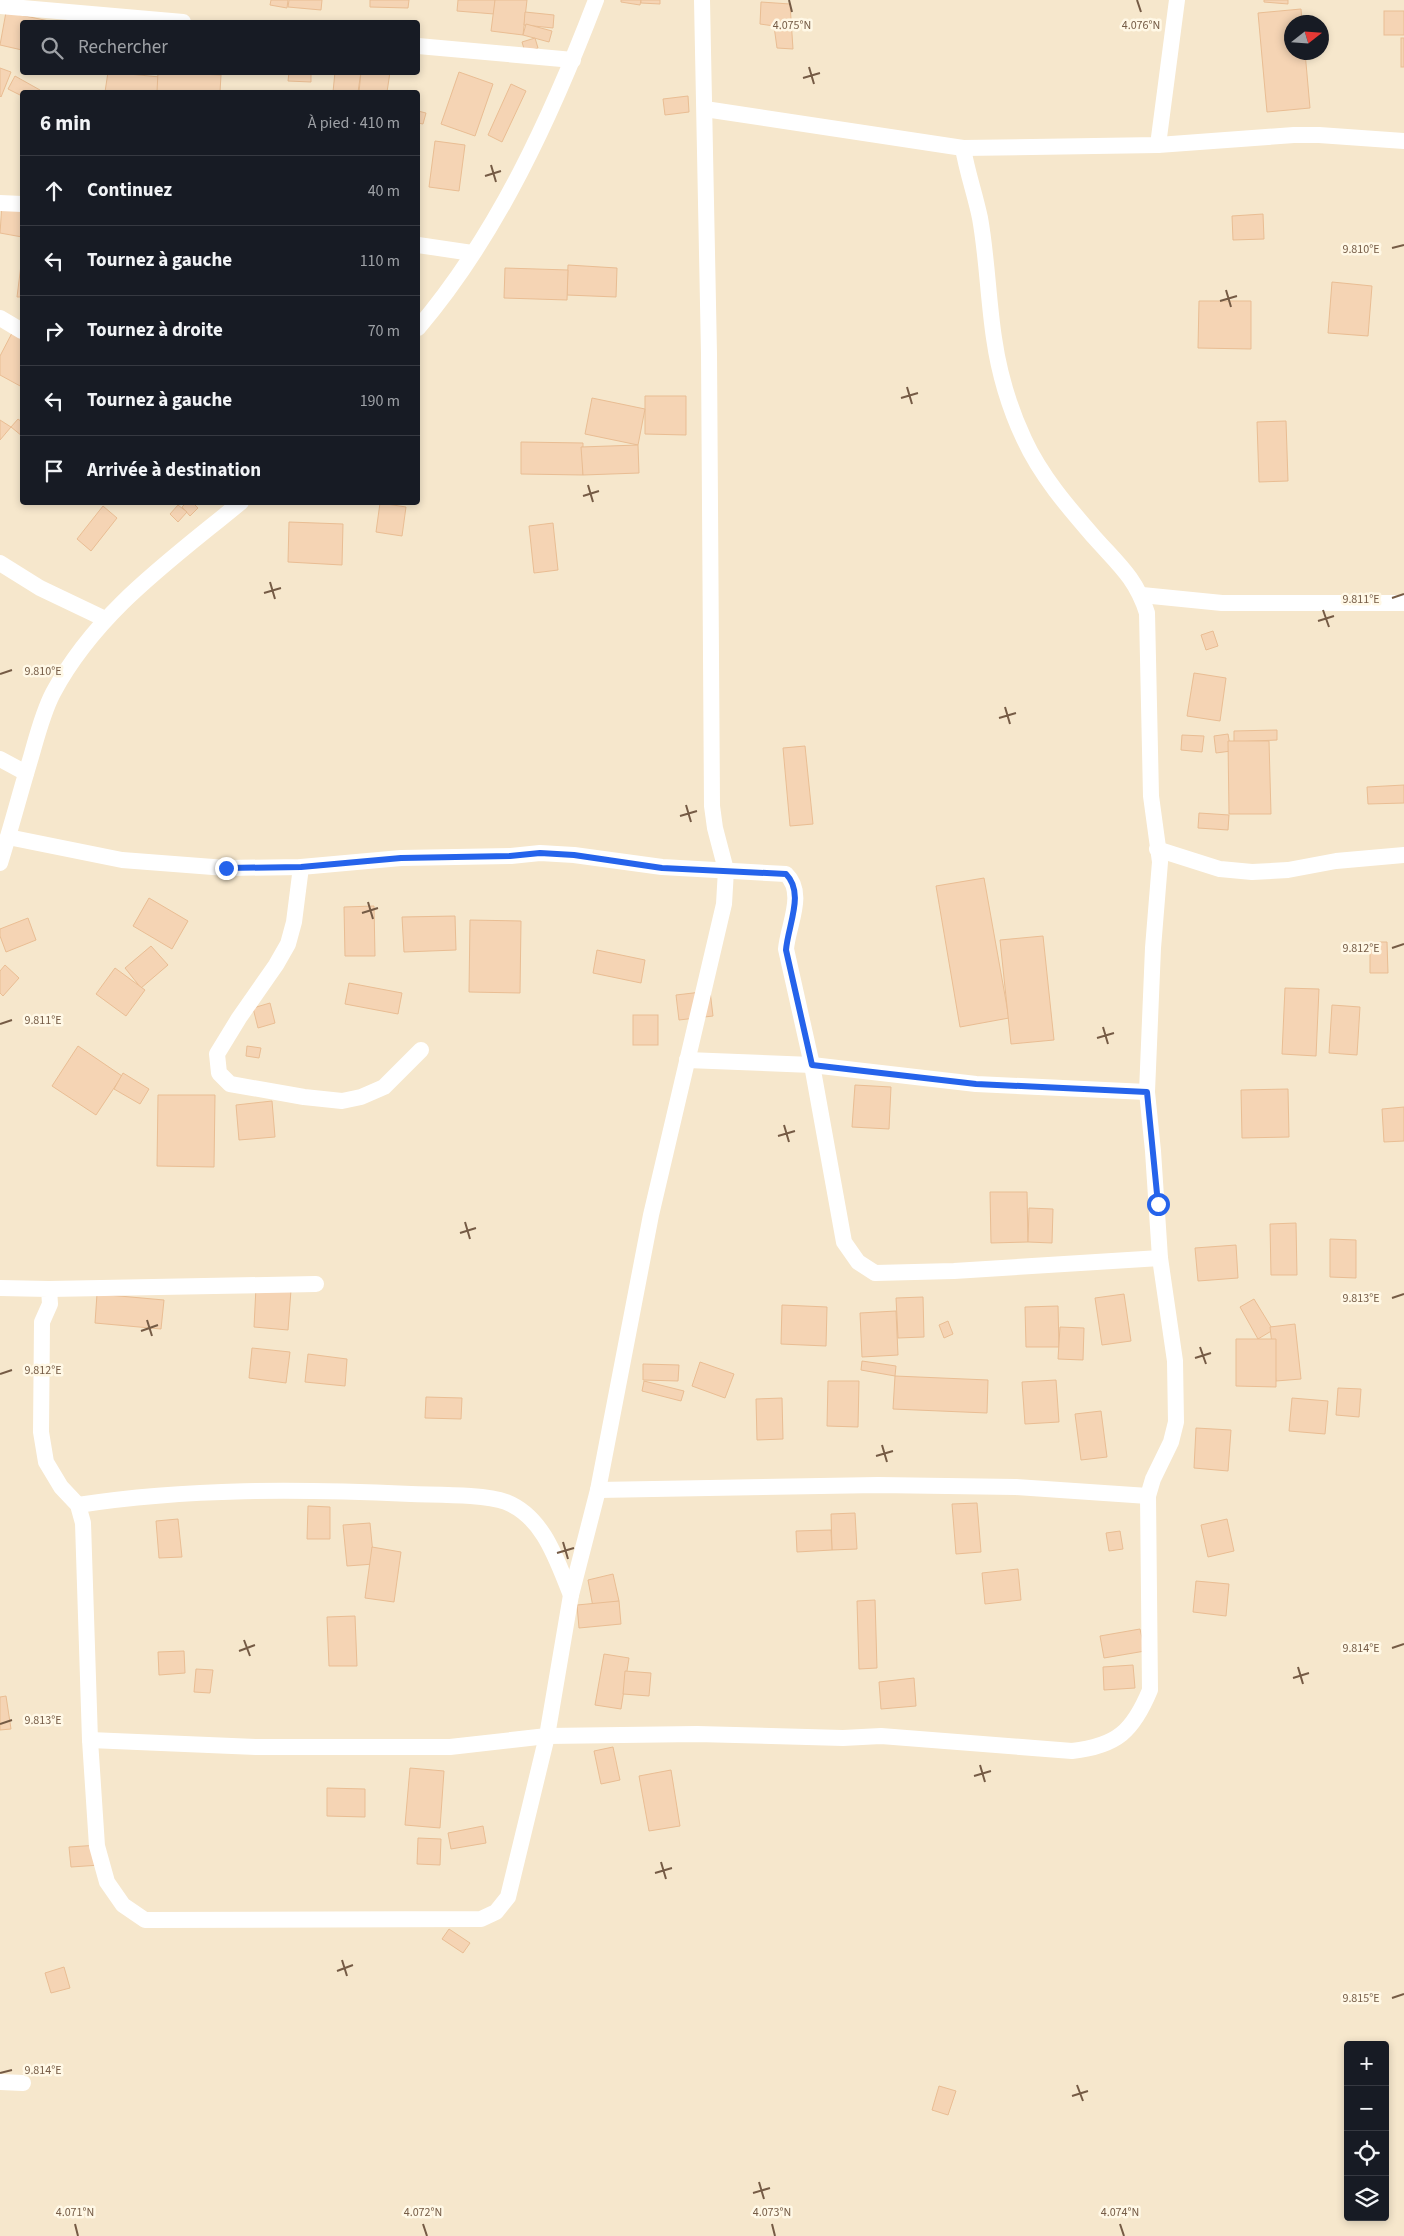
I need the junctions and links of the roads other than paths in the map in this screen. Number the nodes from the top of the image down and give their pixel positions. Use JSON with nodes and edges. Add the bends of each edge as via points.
{"nodes":[{"id":1,"x":596,"y":0,"type":"edge"},
{"id":2,"x":702,"y":0,"type":"edge"},
{"id":3,"x":1177,"y":0,"type":"edge"},
{"id":4,"x":0,"y":6,"type":"edge"},
{"id":5,"x":160,"y":20,"type":"edge"},
{"id":6,"x":420,"y":46,"type":"edge"},
{"id":7,"x":573,"y":60,"type":"junction"},
{"id":8,"x":705,"y":109,"type":"junction"},
{"id":9,"x":1404,"y":142,"type":"edge"},
{"id":10,"x":1158,"y":145,"type":"junction"},
{"id":11,"x":963,"y":148,"type":"junction"},
{"id":12,"x":0,"y":203,"type":"edge"},
{"id":13,"x":20,"y":204,"type":"edge"},
{"id":14,"x":420,"y":245,"type":"edge"},
{"id":15,"x":472,"y":253,"type":"junction"},
{"id":16,"x":0,"y":318,"type":"edge"},
{"id":17,"x":420,"y":326,"type":"edge"},
{"id":18,"x":20,"y":330,"type":"edge"},
{"id":19,"x":237,"y":505,"type":"edge"},
{"id":20,"x":0,"y":564,"type":"edge"},
{"id":21,"x":1142,"y":595,"type":"junction"},
{"id":22,"x":1404,"y":603,"type":"edge"},
{"id":23,"x":105,"y":619,"type":"junction"},
{"id":24,"x":0,"y":759,"type":"edge"},
{"id":25,"x":26,"y":773,"type":"junction"},
{"id":26,"x":8,"y":837,"type":"junction"},
{"id":27,"x":1157,"y":849,"type":"junction"},
{"id":28,"x":1404,"y":855,"type":"edge"},
{"id":29,"x":0,"y":863,"type":"edge"},
{"id":30,"x":301,"y":867,"type":"junction"},
{"id":31,"x":726,"y":870,"type":"junction"},
{"id":32,"x":421,"y":1050,"type":"dead end"},
{"id":33,"x":686,"y":1060,"type":"junction"},
{"id":34,"x":812,"y":1065,"type":"junction"},
{"id":35,"x":1147,"y":1092,"type":"junction"},
{"id":36,"x":1160,"y":1258,"type":"junction"},
{"id":37,"x":316,"y":1284,"type":"dead end"},
{"id":38,"x":0,"y":1288,"type":"edge"},
{"id":39,"x":49,"y":1289,"type":"junction"},
{"id":40,"x":598,"y":1490,"type":"junction"},
{"id":41,"x":1148,"y":1496,"type":"junction"},
{"id":42,"x":78,"y":1505,"type":"junction"},
{"id":43,"x":571,"y":1596,"type":"junction"},
{"id":44,"x":547,"y":1736,"type":"junction"},
{"id":45,"x":90,"y":1740,"type":"junction"},
{"id":46,"x":0,"y":2082,"type":"edge"},
{"id":47,"x":23,"y":2083,"type":"dead end"}],
"edges":[{"from":1,"to":7,"type":"street"},
{"from":2,"to":8,"type":"street"},
{"from":3,"to":10,"type":"street"},
{"from":4,"to":5,"type":"street"},
{"from":6,"to":7,"type":"street"},
{"from":7,"to":15,"type":"street","via":[[524,166]]},
{"from":8,"to":11,"type":"street"},
{"from":8,"to":31,"type":"street","via":[[712,806]]},
{"from":9,"to":10,"type":"street","via":[[1294,135]]},
{"from":10,"to":11,"type":"street"},
{"from":11,"to":21,"type":"street","via":[[980,218],[994,339],[1006,393],[1021,432],[1045,476],[1067,506],[1134,580]]},
{"from":12,"to":13,"type":"street"},
{"from":14,"to":15,"type":"street"},
{"from":15,"to":17,"type":"street"},
{"from":16,"to":18,"type":"street"},
{"from":19,"to":23,"type":"street","via":[[144,582]]},
{"from":20,"to":23,"type":"street","via":[[40,588]]},
{"from":21,"to":22,"type":"street","via":[[1222,603]]},
{"from":21,"to":27,"type":"street","via":[[1147,613],[1151,796]]},
{"from":23,"to":25,"type":"street","via":[[53,694]]},
{"from":24,"to":25,"type":"street"},
{"from":25,"to":26,"type":"street"},
{"from":26,"to":29,"type":"street"},
{"from":26,"to":30,"type":"street","via":[[122,860],[226,868]]},
{"from":27,"to":28,"type":"street","via":[[1220,869],[1252,872]]},
{"from":27,"to":35,"type":"street","via":[[1159,871]]},
{"from":30,"to":31,"type":"street","via":[[401,858],[540,853],[662,868]]},
{"from":30,"to":32,"type":"street","via":[[288,944],[217,1054],[219,1072],[230,1084],[342,1101],[384,1087]]},
{"from":31,"to":33,"type":"street","via":[[724,904]]},
{"from":31,"to":34,"type":"street","via":[[786,874],[794,881],[796,899],[786,950]]},
{"from":33,"to":34,"type":"street"},
{"from":33,"to":40,"type":"street","via":[[651,1215]]},
{"from":34,"to":35,"type":"street","via":[[976,1084]]},
{"from":34,"to":36,"type":"street","via":[[844,1242],[858,1262],[875,1273]]},
{"from":35,"to":36,"type":"street"},
{"from":36,"to":41,"type":"street","via":[[1175,1361],[1176,1422]]},
{"from":37,"to":39,"type":"street"},
{"from":38,"to":39,"type":"street"},
{"from":39,"to":42,"type":"street","via":[[50,1304],[42,1322],[41,1432],[46,1462],[61,1487]]},
{"from":40,"to":41,"type":"street","via":[[878,1485],[1016,1487]]},
{"from":40,"to":43,"type":"street"},
{"from":41,"to":44,"type":"street","via":[[1150,1690],[1132,1726],[1103,1745],[1072,1751],[881,1736]]},
{"from":42,"to":43,"type":"street","via":[[132,1496],[311,1490],[476,1497],[506,1502],[531,1518],[550,1544]]},
{"from":42,"to":45,"type":"street","via":[[83,1523]]},
{"from":43,"to":44,"type":"street"},
{"from":44,"to":45,"type":"street","via":[[450,1747],[256,1747]]},
{"from":44,"to":45,"type":"street","via":[[508,1897],[496,1912],[481,1919],[145,1920],[124,1905],[107,1882],[97,1846]]},
{"from":46,"to":47,"type":"street"}]}
